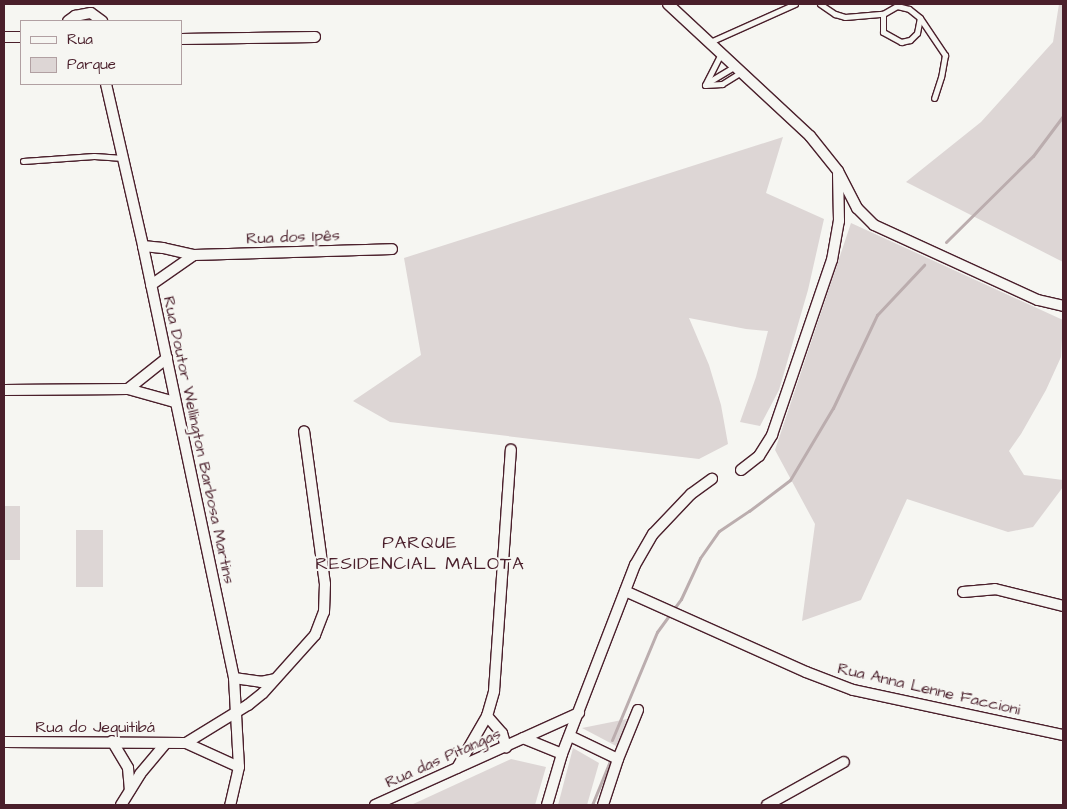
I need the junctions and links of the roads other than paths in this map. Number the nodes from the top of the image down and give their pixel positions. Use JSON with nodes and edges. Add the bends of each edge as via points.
{"nodes":[{"id":1,"x":668,"y":4,"type":"edge"},
{"id":2,"x":794,"y":4,"type":"edge"},
{"id":3,"x":820,"y":4,"type":"edge"},
{"id":4,"x":91,"y":13,"type":"edge"},
{"id":5,"x":883,"y":14,"type":"junction"},
{"id":6,"x":920,"y":18,"type":"junction"},
{"id":7,"x":69,"y":20,"type":"edge"},
{"id":8,"x":4,"y":37,"type":"edge"},
{"id":9,"x":20,"y":37,"type":"edge"},
{"id":10,"x":315,"y":37,"type":"dead end"},
{"id":11,"x":182,"y":39,"type":"edge"},
{"id":12,"x":710,"y":42,"type":"junction"},
{"id":13,"x":722,"y":52,"type":"junction"},
{"id":14,"x":738,"y":69,"type":"junction"},
{"id":15,"x":106,"y":85,"type":"edge"},
{"id":16,"x":705,"y":85,"type":"junction"},
{"id":17,"x":934,"y":98,"type":"dead end"},
{"id":18,"x":123,"y":158,"type":"junction"},
{"id":19,"x":23,"y":161,"type":"dead end"},
{"id":20,"x":838,"y":171,"type":"junction"},
{"id":21,"x":143,"y":246,"type":"junction"},
{"id":22,"x":392,"y":249,"type":"dead end"},
{"id":23,"x":194,"y":255,"type":"junction"},
{"id":24,"x":152,"y":285,"type":"junction"},
{"id":25,"x":1063,"y":306,"type":"edge"},
{"id":26,"x":167,"y":358,"type":"junction"},
{"id":27,"x":128,"y":389,"type":"junction"},
{"id":28,"x":4,"y":390,"type":"edge"},
{"id":29,"x":175,"y":402,"type":"junction"},
{"id":30,"x":304,"y":430,"type":"dead end"},
{"id":31,"x":511,"y":450,"type":"dead end"},
{"id":32,"x":741,"y":470,"type":"dead end"},
{"id":33,"x":712,"y":480,"type":"dead end"},
{"id":34,"x":624,"y":591,"type":"junction"},
{"id":35,"x":963,"y":592,"type":"dead end"},
{"id":36,"x":1063,"y":606,"type":"edge"},
{"id":37,"x":234,"y":678,"type":"junction"},
{"id":38,"x":275,"y":678,"type":"junction"},
{"id":39,"x":638,"y":710,"type":"dead end"},
{"id":40,"x":236,"y":712,"type":"junction"},
{"id":41,"x":579,"y":713,"type":"junction"},
{"id":42,"x":487,"y":716,"type":"junction"},
{"id":43,"x":1063,"y":735,"type":"edge"},
{"id":44,"x":570,"y":736,"type":"junction"},
{"id":45,"x":523,"y":738,"type":"junction"},
{"id":46,"x":112,"y":741,"type":"junction"},
{"id":47,"x":4,"y":742,"type":"edge"},
{"id":48,"x":166,"y":743,"type":"junction"},
{"id":49,"x":186,"y":744,"type":"junction"},
{"id":50,"x":506,"y":747,"type":"junction"},
{"id":51,"x":562,"y":754,"type":"junction"},
{"id":52,"x":618,"y":759,"type":"junction"},
{"id":53,"x":844,"y":762,"type":"dead end"},
{"id":54,"x":239,"y":767,"type":"junction"},
{"id":55,"x":457,"y":768,"type":"junction"},
{"id":56,"x":130,"y":790,"type":"junction"},
{"id":57,"x":121,"y":805,"type":"edge"},
{"id":58,"x":230,"y":805,"type":"edge"},
{"id":59,"x":375,"y":805,"type":"edge"},
{"id":60,"x":547,"y":805,"type":"edge"},
{"id":61,"x":603,"y":805,"type":"edge"},
{"id":62,"x":767,"y":805,"type":"edge"}],
"edges":[{"from":1,"to":12,"type":"street"},
{"from":2,"to":12,"type":"lane"},
{"from":3,"to":5,"type":"lane","via":[[845,17]]},
{"from":4,"to":7,"type":"street"},
{"from":5,"to":6,"type":"lane","via":[[897,6],[909,9]]},
{"from":5,"to":6,"type":"lane","via":[[883,32],[900,42],[917,34]]},
{"from":6,"to":17,"type":"lane","via":[[945,55]]},
{"from":8,"to":9,"type":"street"},
{"from":10,"to":11,"type":"street"},
{"from":12,"to":13,"type":"street"},
{"from":13,"to":14,"type":"street"},
{"from":13,"to":16,"type":"lane"},
{"from":14,"to":16,"type":"lane"},
{"from":14,"to":16,"type":"lane","via":[[722,84]]},
{"from":14,"to":20,"type":"street","via":[[810,136]]},
{"from":15,"to":18,"type":"street","name":"Rua Doutor Wellington Barbosa Martins"},
{"from":18,"to":19,"type":"lane","via":[[94,156]]},
{"from":18,"to":21,"type":"street","name":"Rua Doutor Wellington Barbosa Martins"},
{"from":20,"to":25,"type":"street","via":[[857,208],[874,225],[1038,300]]},
{"from":20,"to":32,"type":"street","via":[[839,222],[832,260],[772,435],[759,456]]},
{"from":21,"to":23,"type":"street","name":"Rua dos Ipês"},
{"from":21,"to":24,"type":"street","name":"Rua Doutor Wellington Barbosa Martins"},
{"from":22,"to":23,"type":"street","name":"Rua dos Ipês"},
{"from":23,"to":24,"type":"street"},
{"from":24,"to":26,"type":"street","name":"Rua Doutor Wellington Barbosa Martins"},
{"from":26,"to":27,"type":"street"},
{"from":26,"to":29,"type":"street","name":"Rua Doutor Wellington Barbosa Martins"},
{"from":27,"to":28,"type":"street"},
{"from":27,"to":29,"type":"street"},
{"from":29,"to":37,"type":"street","name":"Rua Doutor Wellington Barbosa Martins"},
{"from":30,"to":38,"type":"street","via":[[322,554],[324,612],[315,635]]},
{"from":31,"to":42,"type":"street","via":[[494,691]]},
{"from":33,"to":34,"type":"street","via":[[691,494],[653,534]]},
{"from":34,"to":41,"type":"street"},
{"from":34,"to":43,"type":"street","name":"Rua Anna Lenne Faccioni","via":[[853,690]]},
{"from":35,"to":36,"type":"street","via":[[995,589]]},
{"from":37,"to":38,"type":"street","via":[[261,682]]},
{"from":37,"to":40,"type":"street","name":"Rua Doutor Wellington Barbosa Martins"},
{"from":38,"to":40,"type":"street","via":[[263,693]]},
{"from":39,"to":52,"type":"street"},
{"from":40,"to":49,"type":"street"},
{"from":40,"to":54,"type":"street","name":"Rua Doutor Wellington Barbosa Martins"},
{"from":41,"to":44,"type":"street"},
{"from":41,"to":45,"type":"street","name":"Rua das Pitangas"},
{"from":42,"to":50,"type":"street","via":[[502,733]]},
{"from":42,"to":55,"type":"street"},
{"from":44,"to":51,"type":"street"},
{"from":44,"to":52,"type":"street"},
{"from":45,"to":50,"type":"street","name":"Rua das Pitangas"},
{"from":45,"to":51,"type":"street"},
{"from":46,"to":47,"type":"street","name":"Rua do Jequitibá"},
{"from":46,"to":48,"type":"street","name":"Rua do Jequitibá"},
{"from":46,"to":56,"type":"street","via":[[128,768]]},
{"from":48,"to":49,"type":"street","name":"Rua do Jequitibá"},
{"from":48,"to":56,"type":"street"},
{"from":49,"to":54,"type":"street","name":"Rua do Jequitibá"},
{"from":50,"to":55,"type":"street","name":"Rua das Pitangas"},
{"from":51,"to":60,"type":"street"},
{"from":52,"to":61,"type":"street"},
{"from":53,"to":62,"type":"street"},
{"from":54,"to":58,"type":"street","name":"Rua Doutor Wellington Barbosa Martins"},
{"from":55,"to":59,"type":"street","name":"Rua das Pitangas"},
{"from":56,"to":57,"type":"street"}]}
